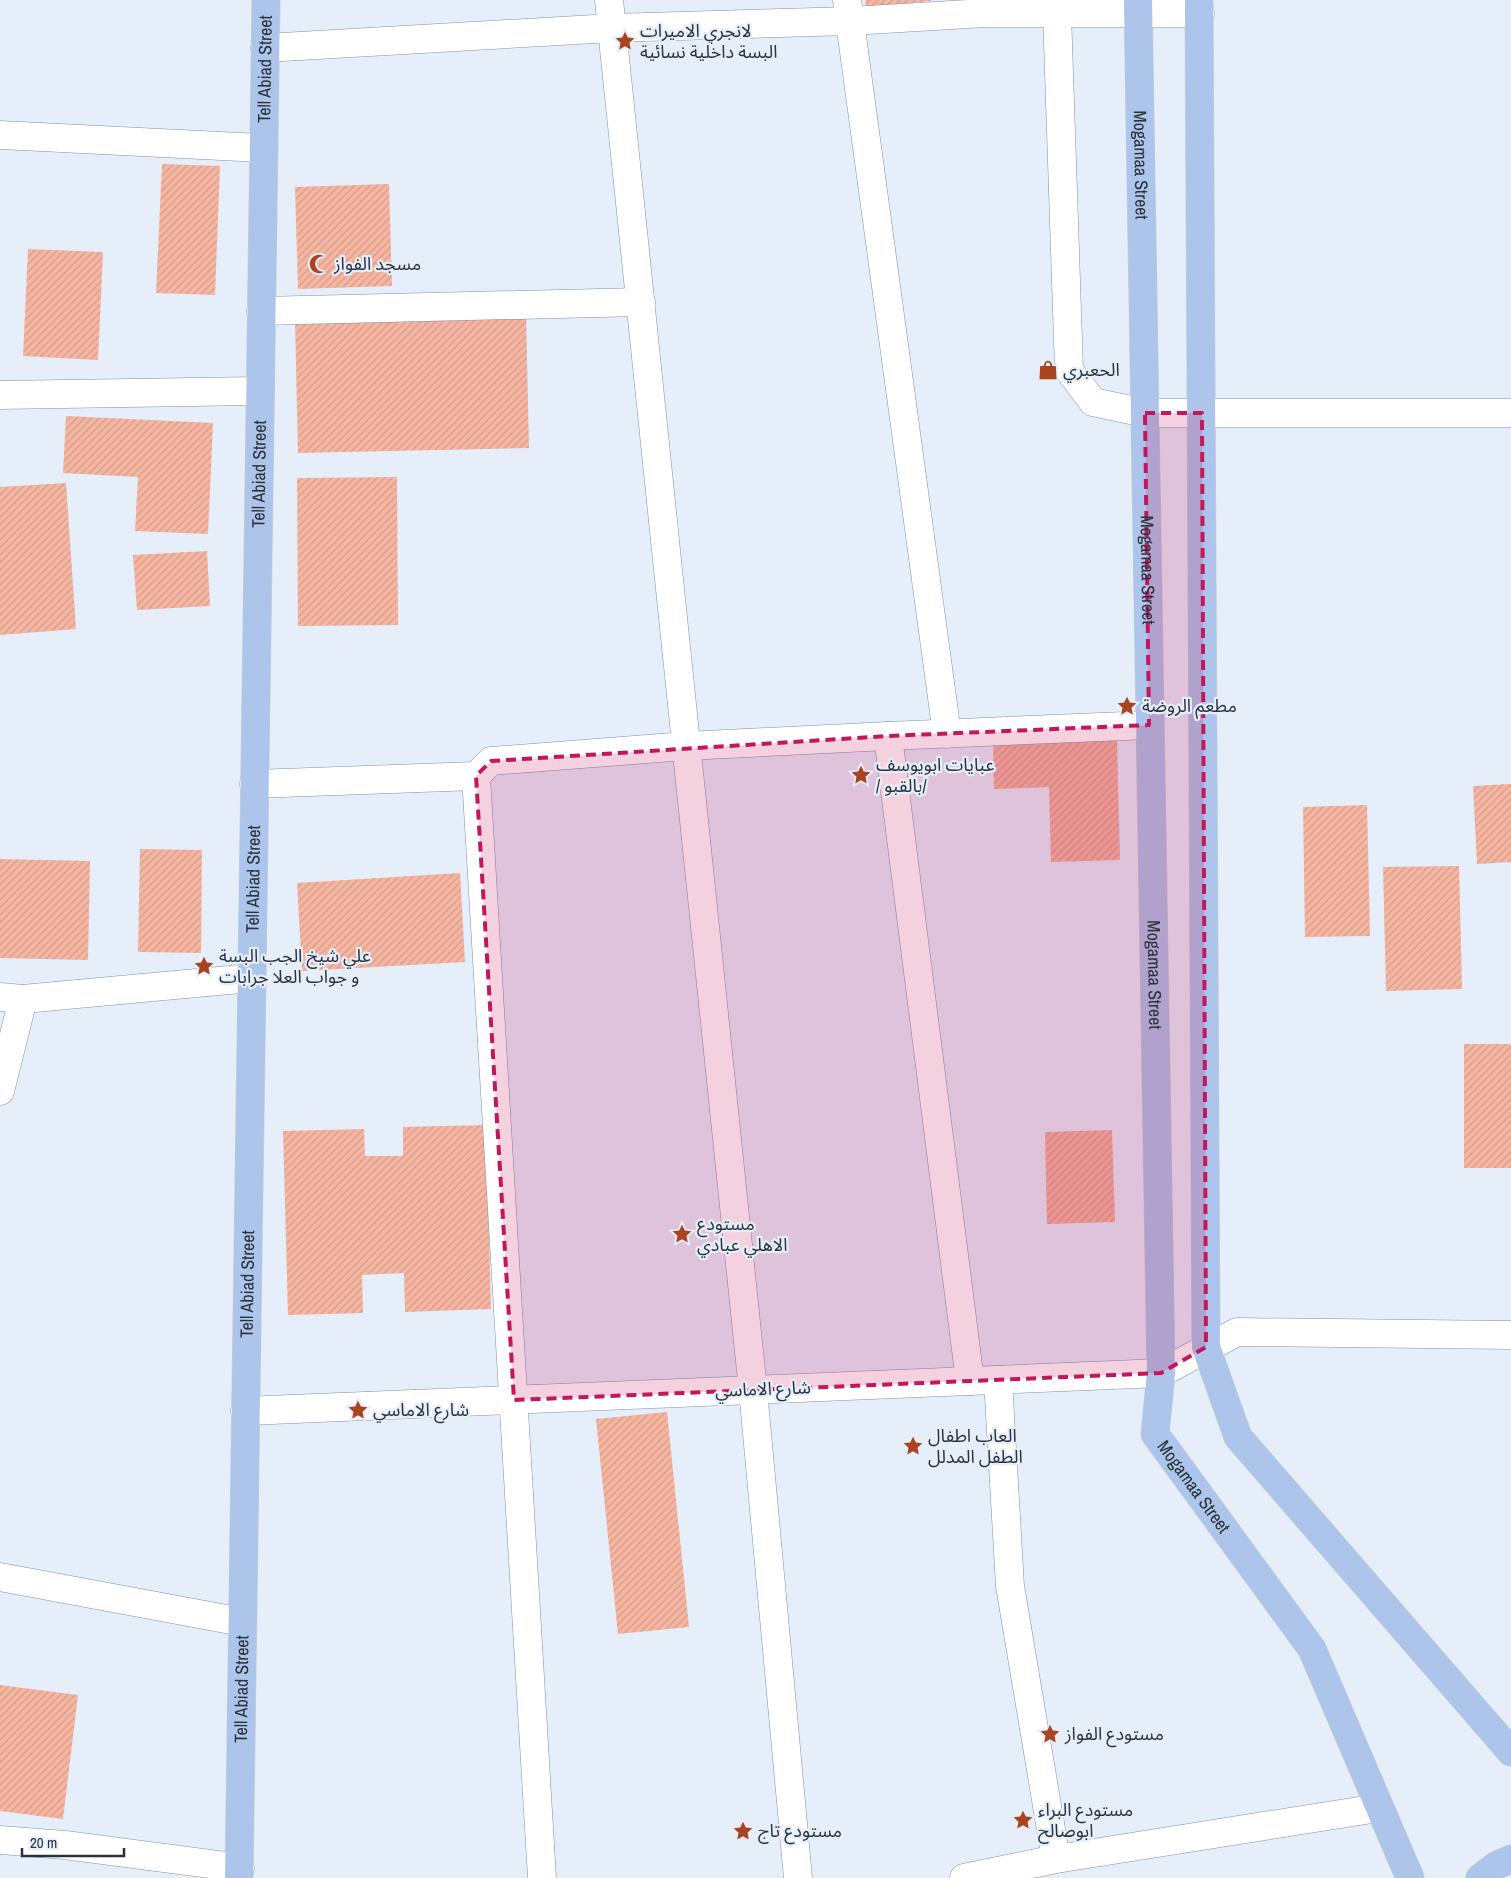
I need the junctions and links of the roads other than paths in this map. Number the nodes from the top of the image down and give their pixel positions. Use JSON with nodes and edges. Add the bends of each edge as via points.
{"nodes":[{"id":1,"x":266,"y":0,"type":"edge"},
{"id":2,"x":609,"y":0,"type":"edge"},
{"id":3,"x":1138,"y":6,"type":"edge"},
{"id":4,"x":1200,"y":6,"type":"edge"},
{"id":5,"x":983,"y":7,"type":"edge"},
{"id":6,"x":849,"y":10,"type":"edge"},
{"id":7,"x":1057,"y":13,"type":"junction"},
{"id":8,"x":612,"y":28,"type":"junction"},
{"id":9,"x":265,"y":48,"type":"junction"},
{"id":10,"x":0,"y":135,"type":"edge"},
{"id":11,"x":264,"y":148,"type":"junction"},
{"id":12,"x":640,"y":302,"type":"junction"},
{"id":13,"x":261,"y":311,"type":"junction"},
{"id":14,"x":260,"y":391,"type":"junction"},
{"id":15,"x":0,"y":395,"type":"edge"},
{"id":16,"x":1145,"y":413,"type":"junction"},
{"id":17,"x":1202,"y":413,"type":"junction"},
{"id":18,"x":1511,"y":413,"type":"edge"},
{"id":19,"x":1149,"y":725,"type":"junction"},
{"id":20,"x":947,"y":734,"type":"junction"},
{"id":21,"x":888,"y":736,"type":"junction"},
{"id":22,"x":686,"y":746,"type":"junction"},
{"id":23,"x":476,"y":776,"type":"junction"},
{"id":24,"x":254,"y":784,"type":"junction"},
{"id":25,"x":251,"y":978,"type":"junction"},
{"id":26,"x":11,"y":998,"type":"edge"},
{"id":27,"x":0,"y":1091,"type":"edge"},
{"id":28,"x":1511,"y":1335,"type":"edge"},
{"id":29,"x":1206,"y":1347,"type":"junction"},
{"id":30,"x":1161,"y":1373,"type":"junction"},
{"id":31,"x":998,"y":1380,"type":"junction"},
{"id":32,"x":970,"y":1381,"type":"junction"},
{"id":33,"x":753,"y":1390,"type":"junction"},
{"id":34,"x":514,"y":1400,"type":"junction"},
{"id":35,"x":245,"y":1410,"type":"junction"},
{"id":36,"x":0,"y":1577,"type":"edge"},
{"id":37,"x":242,"y":1622,"type":"junction"},
{"id":38,"x":1511,"y":1752,"type":"edge"},
{"id":39,"x":1378,"y":1808,"type":"junction"},
{"id":40,"x":0,"y":1840,"type":"edge"},
{"id":41,"x":1056,"y":1859,"type":"junction"},
{"id":42,"x":1511,"y":1859,"type":"edge"},
{"id":43,"x":240,"y":1873,"type":"edge"},
{"id":44,"x":542,"y":1878,"type":"edge"},
{"id":45,"x":798,"y":1878,"type":"edge"},
{"id":46,"x":964,"y":1878,"type":"edge"},
{"id":47,"x":1410,"y":1878,"type":"edge"},
{"id":48,"x":1480,"y":1878,"type":"edge"}],
"edges":[{"from":1,"to":9,"type":"main road","name":"Tell Abiad Street"},
{"from":2,"to":8,"type":"street"},
{"from":3,"to":4,"type":"street"},
{"from":3,"to":7,"type":"street"},
{"from":3,"to":16,"type":"main road","name":"Mogamaa Street"},
{"from":4,"to":17,"type":"main road"},
{"from":5,"to":6,"type":"street"},
{"from":5,"to":7,"type":"street"},
{"from":6,"to":8,"type":"street"},
{"from":6,"to":20,"type":"street"},
{"from":7,"to":16,"type":"street","via":[[1069,370],[1093,402]]},
{"from":8,"to":9,"type":"street"},
{"from":8,"to":12,"type":"street"},
{"from":9,"to":11,"type":"main road","name":"Tell Abiad Street"},
{"from":10,"to":11,"type":"street"},
{"from":11,"to":13,"type":"main road","name":"Tell Abiad Street"},
{"from":12,"to":13,"type":"street"},
{"from":12,"to":22,"type":"street"},
{"from":13,"to":14,"type":"main road","name":"Tell Abiad Street"},
{"from":14,"to":15,"type":"street"},
{"from":14,"to":24,"type":"main road","name":"Tell Abiad Street"},
{"from":16,"to":17,"type":"street"},
{"from":16,"to":19,"type":"main road","name":"Mogamaa Street"},
{"from":17,"to":18,"type":"street"},
{"from":17,"to":29,"type":"main road"},
{"from":19,"to":20,"type":"street"},
{"from":19,"to":30,"type":"main road","name":"Mogamaa Street"},
{"from":20,"to":21,"type":"street"},
{"from":21,"to":22,"type":"street"},
{"from":21,"to":32,"type":"street"},
{"from":22,"to":23,"type":"street","via":[[491,761]]},
{"from":22,"to":33,"type":"street"},
{"from":23,"to":24,"type":"street"},
{"from":23,"to":34,"type":"street"},
{"from":24,"to":25,"type":"main road","name":"Tell Abiad Street"},
{"from":25,"to":26,"type":"street"},
{"from":25,"to":35,"type":"main road","name":"Tell Abiad Street"},
{"from":26,"to":27,"type":"street"},
{"from":28,"to":29,"type":"street","via":[[1237,1332]]},
{"from":29,"to":30,"type":"street"},
{"from":29,"to":38,"type":"main road","via":[[1238,1437]]},
{"from":30,"to":31,"type":"street","name":"شارع الاماسي"},
{"from":30,"to":39,"type":"main road","name":"Mogamaa Street","via":[[1155,1434],[1312,1649]]},
{"from":31,"to":32,"type":"street","name":"شارع الاماسي"},
{"from":31,"to":41,"type":"street","via":[[1010,1586]]},
{"from":32,"to":33,"type":"street","name":"شارع الاماسي"},
{"from":33,"to":34,"type":"street","name":"شارع الاماسي"},
{"from":33,"to":45,"type":"street"},
{"from":34,"to":35,"type":"street","name":"شارع الاماسي"},
{"from":34,"to":44,"type":"street"},
{"from":35,"to":37,"type":"main road","name":"Tell Abiad Street"},
{"from":36,"to":37,"type":"street"},
{"from":37,"to":43,"type":"main road","name":"Tell Abiad Street"},
{"from":39,"to":41,"type":"street"},
{"from":39,"to":47,"type":"main road","name":"Mogamaa Street"},
{"from":40,"to":43,"type":"street","via":[[65,1845]]},
{"from":41,"to":46,"type":"street"},
{"from":42,"to":48,"type":"main road","via":[[1496,1865]]}]}
